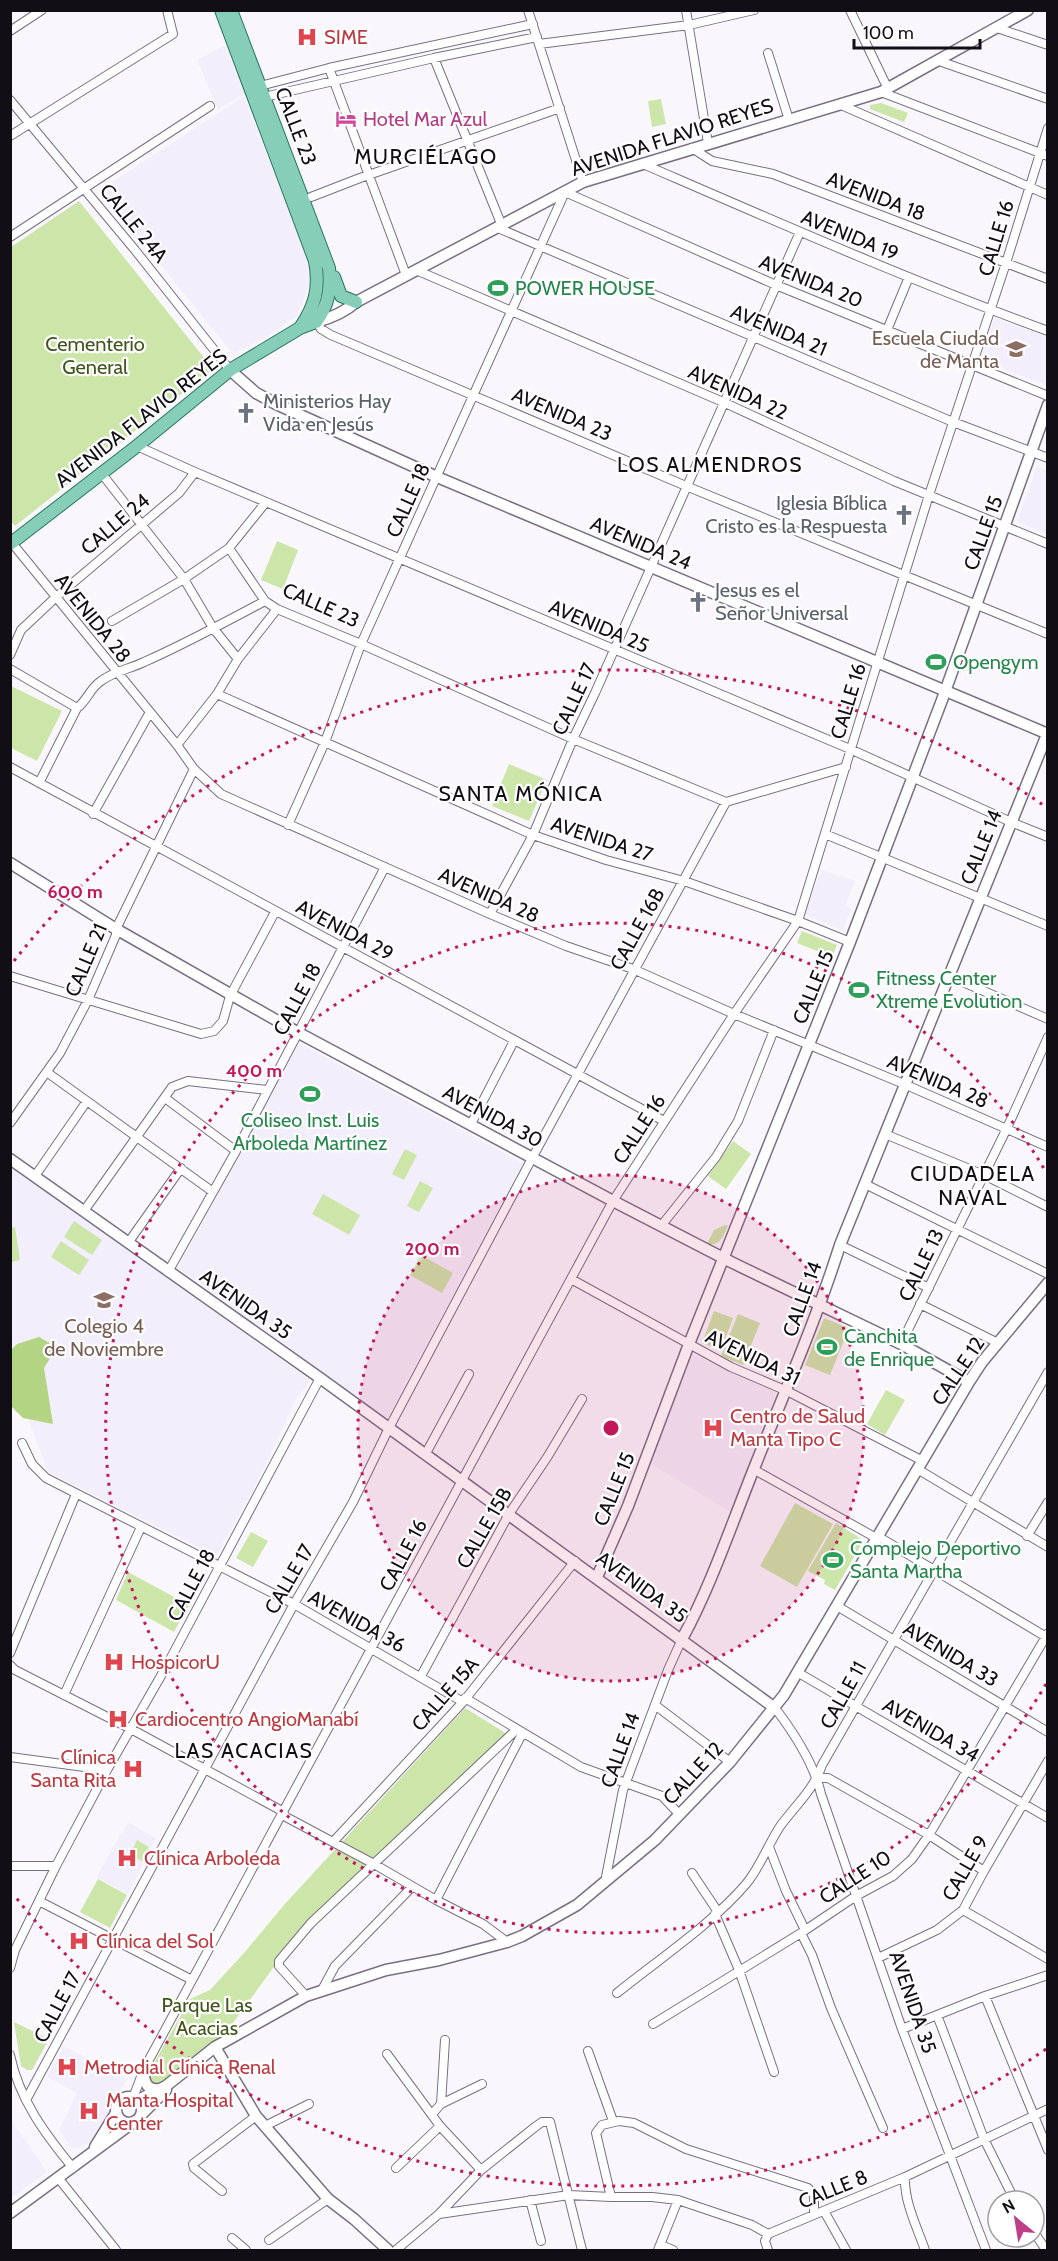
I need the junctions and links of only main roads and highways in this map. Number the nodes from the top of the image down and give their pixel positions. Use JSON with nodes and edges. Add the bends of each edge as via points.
{"nodes":[{"id":1,"x":220,"y":10,"type":"edge"},
{"id":2,"x":231,"y":10,"type":"edge"},
{"id":3,"x":329,"y":268,"type":"junction"},
{"id":4,"x":356,"y":302,"type":"road end"},
{"id":5,"x":314,"y":304,"type":"joint"},
{"id":6,"x":316,"y":322,"type":"joint"},
{"id":7,"x":300,"y":328,"type":"junction"},
{"id":8,"x":12,"y":540,"type":"edge"}],
"edges":[{"from":1,"to":5,"type":"main road","name":"CALLE 23","via":[[315,261],[318,287]]},
{"from":2,"to":3,"type":"main road","name":"CALLE 23"},
{"from":3,"to":4,"type":"main road","via":[[341,296]]},
{"from":3,"to":6,"type":"main road","name":"CALLE 23","via":[[329,296]]},
{"from":5,"to":7,"type":"main road","name":"AVENIDA FLAVIO REYES"},
{"from":6,"to":7,"type":"main road","name":"AVENIDA FLAVIO REYES"},
{"from":7,"to":8,"type":"main road","name":"AVENIDA FLAVIO REYES","via":[[230,370],[102,474]]}]}
